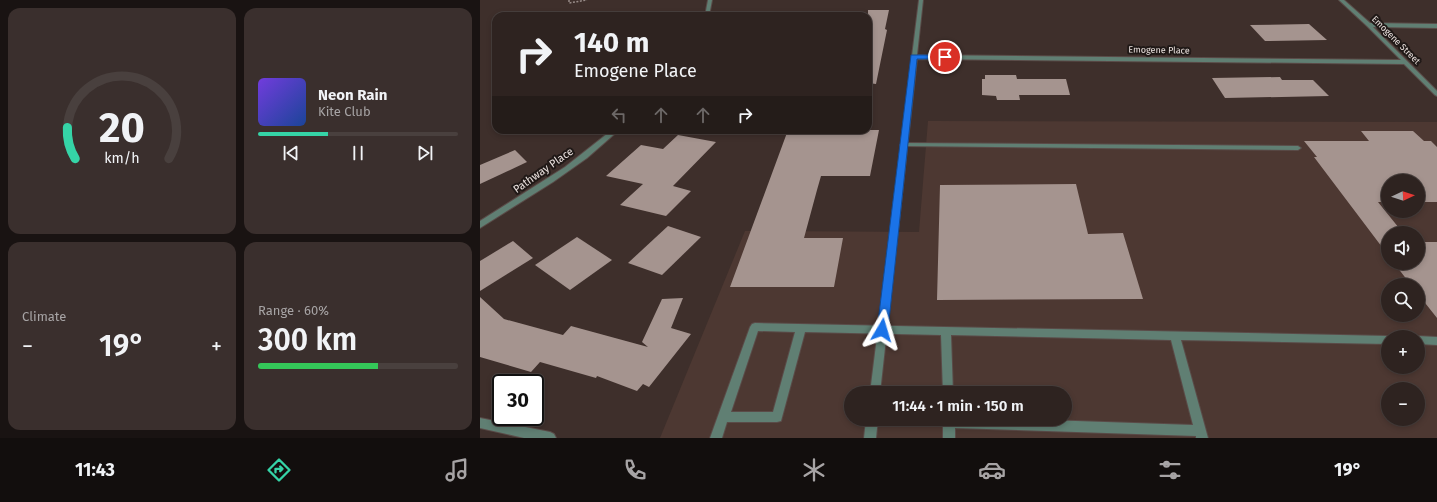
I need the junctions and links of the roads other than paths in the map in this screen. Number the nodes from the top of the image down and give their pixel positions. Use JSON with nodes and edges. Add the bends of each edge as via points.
{"nodes":[{"id":1,"x":710,"y":0,"type":"edge"},
{"id":2,"x":921,"y":0,"type":"edge"},
{"id":3,"x":1342,"y":0,"type":"edge"},
{"id":4,"x":708,"y":12,"type":"edge"},
{"id":5,"x":1369,"y":25,"type":"junction"},
{"id":6,"x":1437,"y":26,"type":"edge"},
{"id":7,"x":914,"y":57,"type":"junction"},
{"id":8,"x":1405,"y":62,"type":"junction"},
{"id":9,"x":1437,"y":94,"type":"edge"},
{"id":10,"x":612,"y":134,"type":"edge"},
{"id":11,"x":903,"y":145,"type":"junction"},
{"id":12,"x":1298,"y":148,"type":"dead end"},
{"id":13,"x":480,"y":225,"type":"edge"},
{"id":14,"x":801,"y":328,"type":"junction"},
{"id":15,"x":882,"y":330,"type":"junction"},
{"id":16,"x":946,"y":332,"type":"junction"},
{"id":17,"x":1175,"y":336,"type":"junction"},
{"id":18,"x":1381,"y":340,"type":"edge"},
{"id":19,"x":1425,"y":340,"type":"edge"},
{"id":20,"x":1437,"y":341,"type":"edge"},
{"id":21,"x":876,"y":386,"type":"edge"},
{"id":22,"x":948,"y":386,"type":"edge"},
{"id":23,"x":723,"y":417,"type":"junction"},
{"id":24,"x":480,"y":423,"type":"edge"},
{"id":25,"x":871,"y":426,"type":"edge"},
{"id":26,"x":949,"y":426,"type":"edge"},
{"id":27,"x":1057,"y":426,"type":"edge"},
{"id":28,"x":1201,"y":434,"type":"edge"},
{"id":29,"x":550,"y":438,"type":"edge"},
{"id":30,"x":716,"y":438,"type":"edge"},
{"id":31,"x":870,"y":438,"type":"edge"},
{"id":32,"x":950,"y":438,"type":"edge"}],
"edges":[{"from":1,"to":4,"type":"street"},
{"from":2,"to":7,"type":"street"},
{"from":3,"to":5,"type":"street","name":"Emogene Street"},
{"from":5,"to":6,"type":"street"},
{"from":5,"to":8,"type":"street","name":"Emogene Street"},
{"from":7,"to":8,"type":"street","name":"Emogene Place"},
{"from":7,"to":11,"type":"street"},
{"from":8,"to":9,"type":"street","name":"Emogene Street"},
{"from":10,"to":13,"type":"street","name":"Pathway Place","via":[[532,193]]},
{"from":11,"to":12,"type":"street"},
{"from":11,"to":15,"type":"street"},
{"from":14,"to":15,"type":"street"},
{"from":14,"to":23,"type":"street","via":[[755,327]]},
{"from":14,"to":23,"type":"street","via":[[777,418]]},
{"from":15,"to":16,"type":"street"},
{"from":15,"to":21,"type":"street"},
{"from":16,"to":17,"type":"street"},
{"from":16,"to":22,"type":"street"},
{"from":17,"to":18,"type":"street"},
{"from":17,"to":28,"type":"street"},
{"from":19,"to":20,"type":"street"},
{"from":23,"to":30,"type":"street"},
{"from":24,"to":29,"type":"street"},
{"from":25,"to":31,"type":"street"},
{"from":26,"to":32,"type":"street"},
{"from":27,"to":28,"type":"street"}]}
